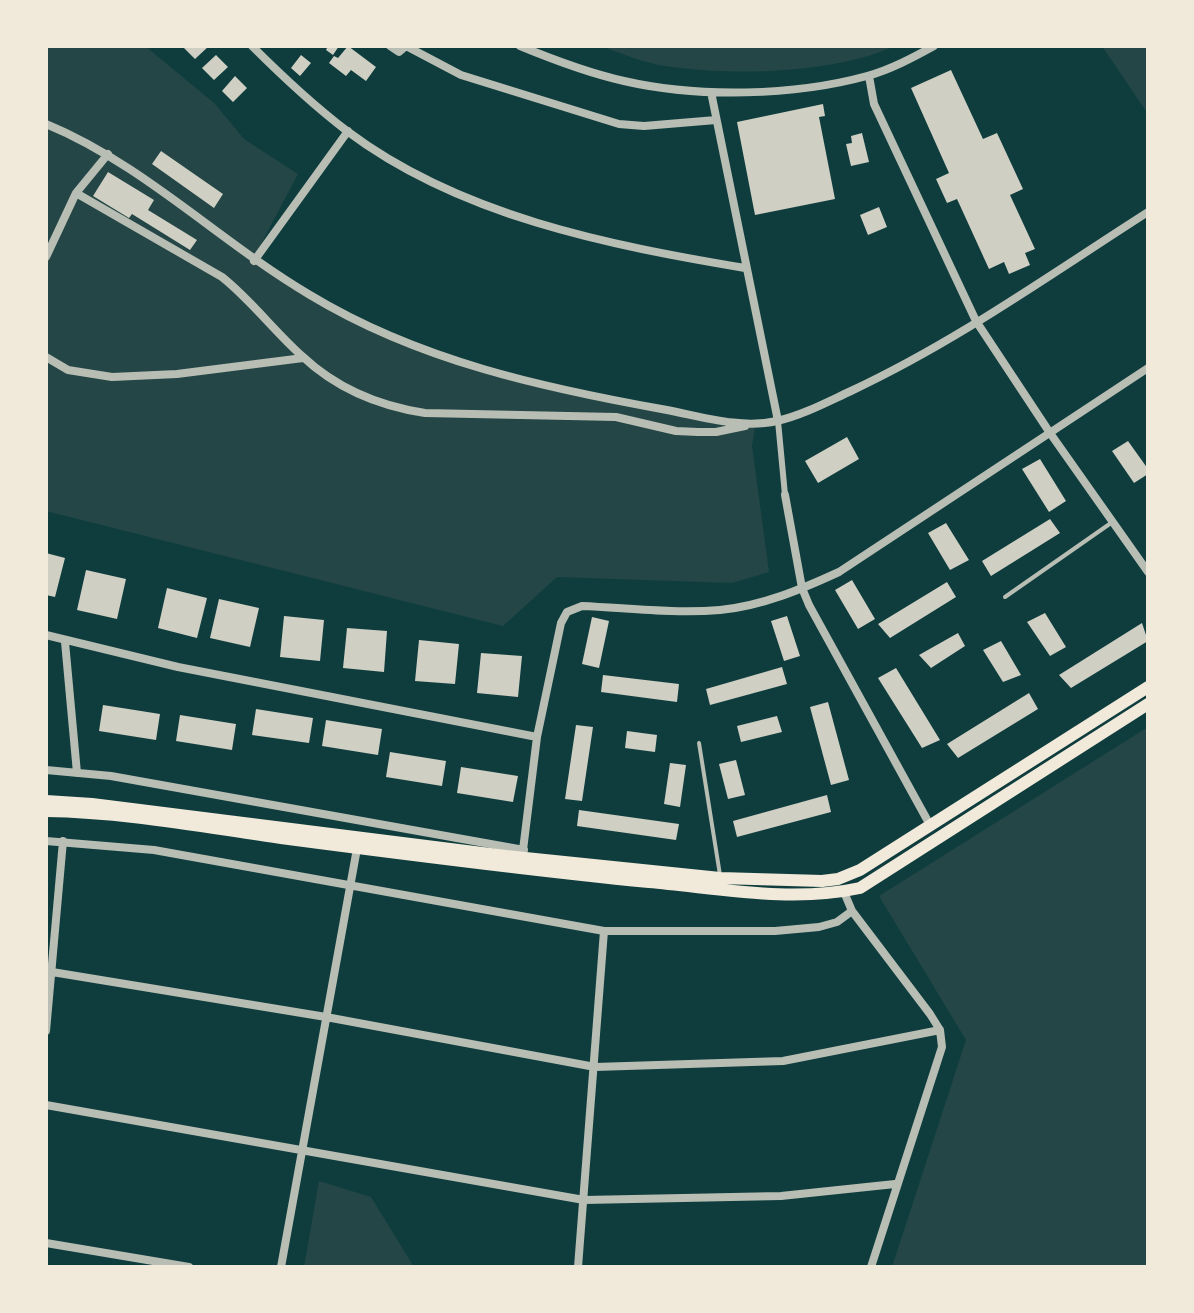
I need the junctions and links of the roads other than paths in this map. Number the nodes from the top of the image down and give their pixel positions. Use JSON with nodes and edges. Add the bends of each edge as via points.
{"nodes":[{"id":1,"x":252,"y":46,"type":"edge"},
{"id":2,"x":390,"y":46,"type":"edge"},
{"id":3,"x":406,"y":46,"type":"edge"},
{"id":4,"x":520,"y":46,"type":"edge"},
{"id":5,"x":934,"y":46,"type":"edge"},
{"id":6,"x":869,"y":76,"type":"junction"},
{"id":7,"x":711,"y":92,"type":"junction"},
{"id":8,"x":716,"y":120,"type":"junction"},
{"id":9,"x":46,"y":124,"type":"edge"},
{"id":10,"x":348,"y":131,"type":"junction"},
{"id":11,"x":108,"y":154,"type":"junction"},
{"id":12,"x":76,"y":193,"type":"junction"},
{"id":13,"x":1148,"y":212,"type":"edge"},
{"id":14,"x":46,"y":257,"type":"edge"},
{"id":15,"x":254,"y":261,"type":"junction"},
{"id":16,"x":745,"y":268,"type":"junction"},
{"id":17,"x":976,"y":321,"type":"junction"},
{"id":18,"x":46,"y":357,"type":"edge"},
{"id":19,"x":303,"y":358,"type":"junction"},
{"id":20,"x":1148,"y":368,"type":"edge"},
{"id":21,"x":778,"y":421,"type":"junction"},
{"id":22,"x":750,"y":425,"type":"junction"},
{"id":23,"x":1050,"y":433,"type":"junction"},
{"id":24,"x":785,"y":495,"type":"joint"},
{"id":25,"x":1113,"y":521,"type":"junction"},
{"id":26,"x":1148,"y":572,"type":"edge"},
{"id":27,"x":802,"y":588,"type":"junction"},
{"id":28,"x":1005,"y":597,"type":"dead end"},
{"id":29,"x":46,"y":635,"type":"edge"},
{"id":30,"x":65,"y":642,"type":"junction"},
{"id":31,"x":1148,"y":687,"type":"edge"},
{"id":32,"x":1148,"y":704,"type":"edge"},
{"id":33,"x":537,"y":737,"type":"junction"},
{"id":34,"x":699,"y":743,"type":"dead end"},
{"id":35,"x":46,"y":770,"type":"edge"},
{"id":36,"x":77,"y":773,"type":"junction"},
{"id":37,"x":46,"y":801,"type":"edge"},
{"id":38,"x":46,"y":811,"type":"edge"},
{"id":39,"x":930,"y":825,"type":"junction"},
{"id":40,"x":46,"y":841,"type":"edge"},
{"id":41,"x":63,"y":841,"type":"junction"},
{"id":42,"x":358,"y":843,"type":"junction"},
{"id":43,"x":523,"y":854,"type":"junction"},
{"id":44,"x":720,"y":878,"type":"junction"},
{"id":45,"x":350,"y":884,"type":"junction"},
{"id":46,"x":844,"y":892,"type":"junction"},
{"id":47,"x":852,"y":911,"type":"junction"},
{"id":48,"x":604,"y":931,"type":"junction"},
{"id":49,"x":48,"y":971,"type":"edge"},
{"id":50,"x":326,"y":1017,"type":"junction"},
{"id":51,"x":940,"y":1030,"type":"junction"},
{"id":52,"x":46,"y":1031,"type":"edge"},
{"id":53,"x":595,"y":1067,"type":"junction"},
{"id":54,"x":46,"y":1105,"type":"edge"},
{"id":55,"x":302,"y":1148,"type":"junction"},
{"id":56,"x":895,"y":1184,"type":"junction"},
{"id":57,"x":584,"y":1200,"type":"junction"},
{"id":58,"x":46,"y":1243,"type":"edge"},
{"id":59,"x":189,"y":1267,"type":"edge"},
{"id":60,"x":281,"y":1267,"type":"edge"},
{"id":61,"x":578,"y":1267,"type":"edge"},
{"id":62,"x":871,"y":1267,"type":"edge"}],
"edges":[{"from":1,"to":10,"type":"street"},
{"from":2,"to":3,"type":"street","via":[[399,52]]},
{"from":3,"to":8,"type":"street","via":[[461,75],[619,124]]},
{"from":4,"to":7,"type":"street","via":[[625,81]]},
{"from":5,"to":6,"type":"street"},
{"from":6,"to":7,"type":"street","via":[[798,89]]},
{"from":6,"to":17,"type":"street","via":[[874,104]]},
{"from":7,"to":8,"type":"street"},
{"from":8,"to":16,"type":"street"},
{"from":9,"to":11,"type":"street"},
{"from":10,"to":15,"type":"street"},
{"from":10,"to":16,"type":"street","via":[[460,195],[525,219]]},
{"from":11,"to":12,"type":"street"},
{"from":11,"to":15,"type":"street"},
{"from":12,"to":14,"type":"street"},
{"from":12,"to":19,"type":"street","via":[[222,277]]},
{"from":13,"to":17,"type":"street"},
{"from":15,"to":22,"type":"street","via":[[367,326],[494,374]]},
{"from":16,"to":21,"type":"street"},
{"from":17,"to":21,"type":"street","via":[[891,372]]},
{"from":17,"to":23,"type":"street"},
{"from":18,"to":19,"type":"street","via":[[68,370],[112,377]]},
{"from":19,"to":22,"type":"street","via":[[368,399],[411,411],[616,417],[698,432]]},
{"from":20,"to":23,"type":"street"},
{"from":21,"to":22,"type":"street"},
{"from":21,"to":24,"type":"street"},
{"from":23,"to":25,"type":"street"},
{"from":23,"to":27,"type":"street","via":[[839,572]]},
{"from":24,"to":27,"type":"street"},
{"from":25,"to":26,"type":"street"},
{"from":25,"to":28,"type":"lane"},
{"from":27,"to":33,"type":"street","via":[[724,610],[582,606],[567,612]]},
{"from":27,"to":39,"type":"street"},
{"from":29,"to":30,"type":"street"},
{"from":30,"to":33,"type":"street"},
{"from":30,"to":36,"type":"street"},
{"from":31,"to":39,"type":"main road"},
{"from":32,"to":46,"type":"main road","via":[[860,888]]},
{"from":33,"to":43,"type":"street"},
{"from":34,"to":44,"type":"lane"},
{"from":35,"to":36,"type":"street"},
{"from":36,"to":43,"type":"street"},
{"from":37,"to":42,"type":"main road"},
{"from":38,"to":42,"type":"main road"},
{"from":39,"to":44,"type":"main road","via":[[838,879]]},
{"from":40,"to":41,"type":"street"},
{"from":41,"to":45,"type":"street","via":[[154,850]]},
{"from":41,"to":49,"type":"street"},
{"from":42,"to":43,"type":"main road"},
{"from":42,"to":45,"type":"street"},
{"from":42,"to":46,"type":"main road","via":[[578,875],[781,894]]},
{"from":43,"to":44,"type":"main road"},
{"from":45,"to":48,"type":"street"},
{"from":45,"to":50,"type":"street"},
{"from":46,"to":47,"type":"street"},
{"from":47,"to":48,"type":"street","via":[[819,927],[775,931]]},
{"from":47,"to":51,"type":"street"},
{"from":48,"to":53,"type":"street"},
{"from":49,"to":50,"type":"street"},
{"from":49,"to":52,"type":"street"},
{"from":50,"to":53,"type":"street"},
{"from":50,"to":55,"type":"street"},
{"from":51,"to":53,"type":"street","via":[[783,1061]]},
{"from":51,"to":56,"type":"street","via":[[939,1059]]},
{"from":53,"to":57,"type":"street"},
{"from":54,"to":55,"type":"street"},
{"from":55,"to":57,"type":"street"},
{"from":55,"to":60,"type":"street"},
{"from":56,"to":57,"type":"street","via":[[781,1196]]},
{"from":56,"to":62,"type":"street"},
{"from":57,"to":61,"type":"street"},
{"from":58,"to":59,"type":"street"}]}
